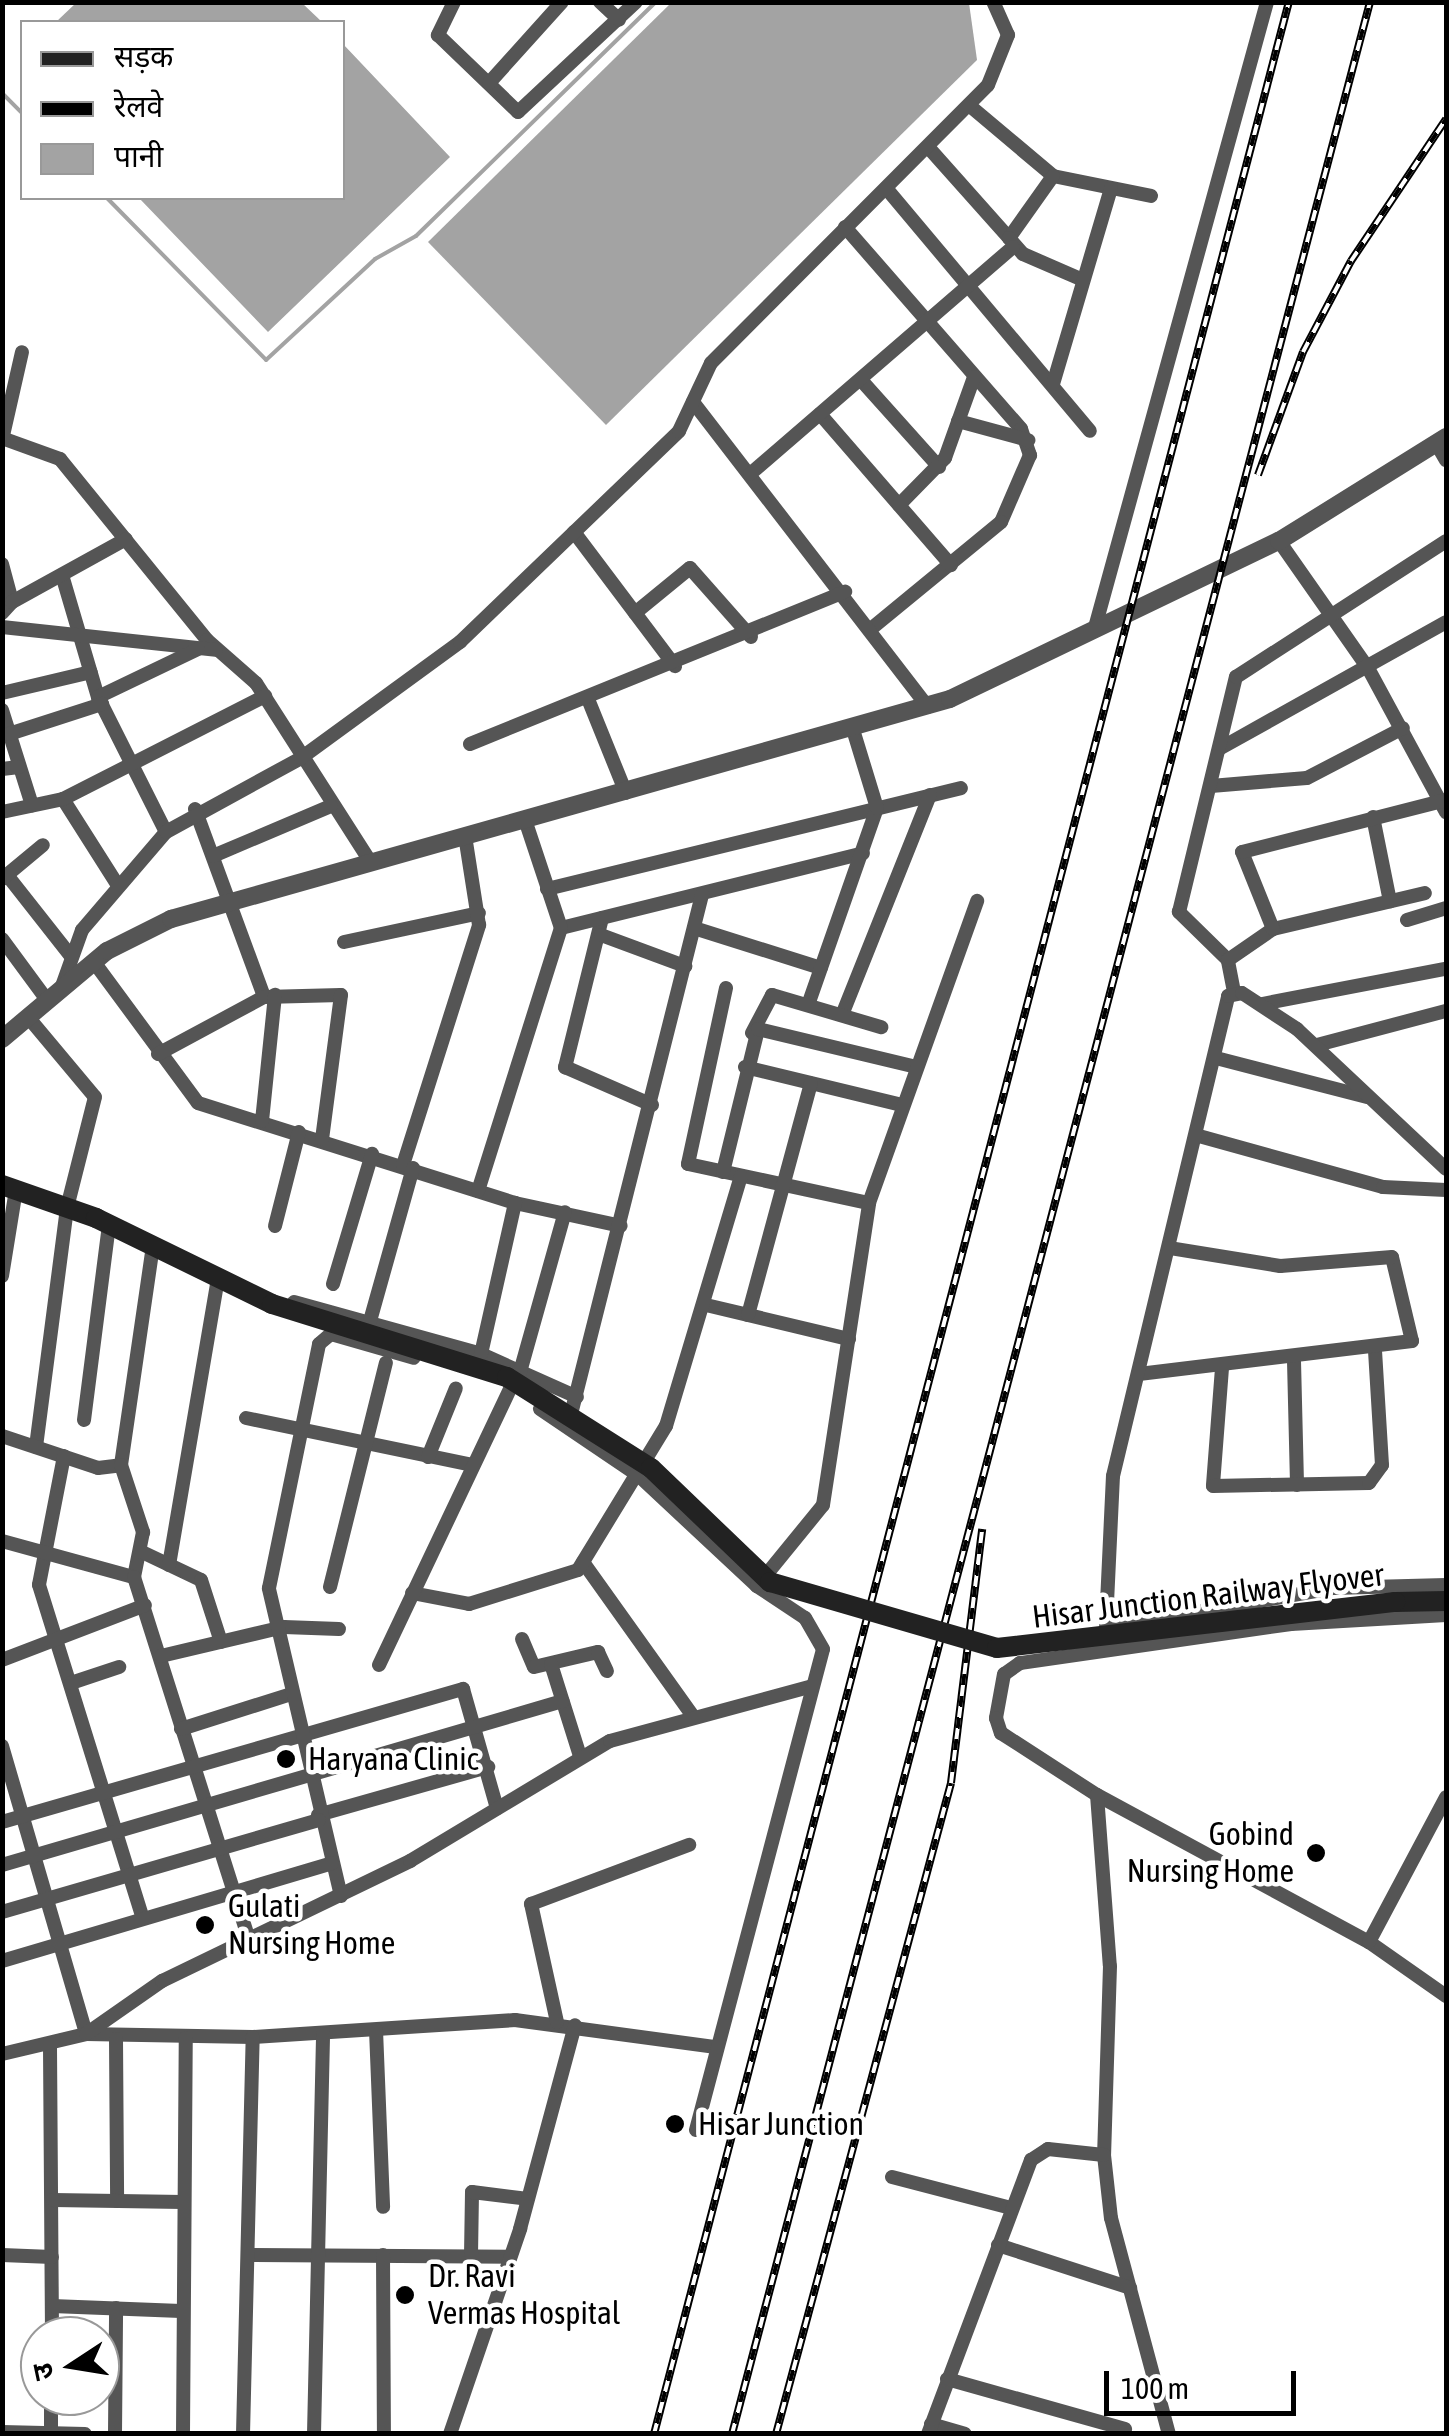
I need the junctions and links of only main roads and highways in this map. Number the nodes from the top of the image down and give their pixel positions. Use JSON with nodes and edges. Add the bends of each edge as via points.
{"nodes":[{"id":1,"x":9,"y":1188,"type":"edge"},
{"id":2,"x":1446,"y":1601,"type":"edge"}],
"edges":[{"from":1,"to":2,"type":"main road","name":"Hisar Junction Railway Flyover","bridge":true,"via":[[109,1224],[226,1283],[513,1379],[651,1468],[770,1582],[997,1648]]}]}
